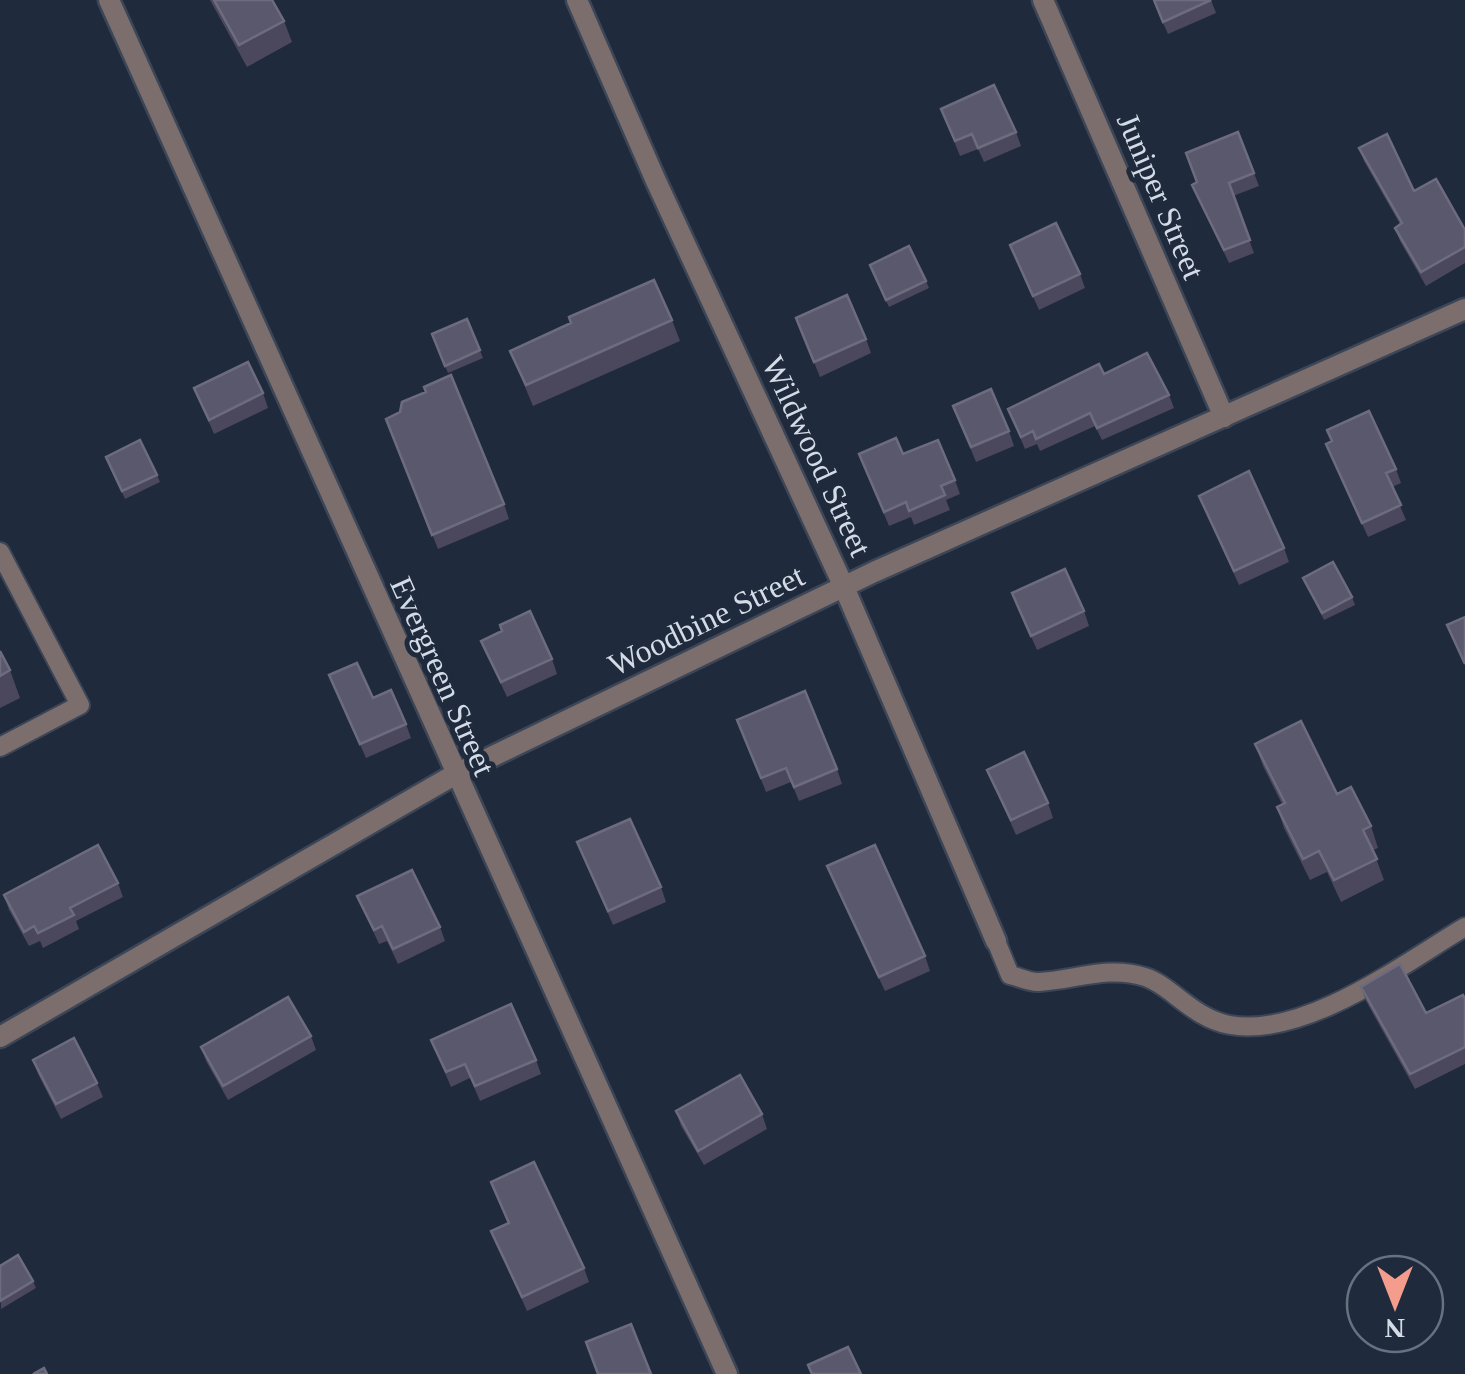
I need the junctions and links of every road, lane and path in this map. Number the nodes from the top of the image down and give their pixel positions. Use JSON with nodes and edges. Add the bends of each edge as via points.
{"nodes":[{"id":1,"x":109,"y":0,"type":"edge"},
{"id":2,"x":577,"y":0,"type":"edge"},
{"id":3,"x":1043,"y":0,"type":"edge"},
{"id":4,"x":1465,"y":309,"type":"edge"},
{"id":5,"x":1224,"y":417,"type":"junction"},
{"id":6,"x":0,"y":552,"type":"edge"},
{"id":7,"x":844,"y":587,"type":"junction"},
{"id":8,"x":0,"y":747,"type":"edge"},
{"id":9,"x":454,"y":774,"type":"junction"},
{"id":10,"x":1465,"y":928,"type":"edge"},
{"id":11,"x":996,"y":940,"type":"joint"},
{"id":12,"x":0,"y":1036,"type":"edge"},
{"id":13,"x":727,"y":1374,"type":"edge"}],
"edges":[{"from":1,"to":9,"type":"street","name":"Evergreen Street"},
{"from":2,"to":7,"type":"street","name":"Wildwood Street"},
{"from":3,"to":5,"type":"street","name":"Juniper Street"},
{"from":4,"to":5,"type":"street","name":"Woodbine Street"},
{"from":5,"to":7,"type":"street","name":"Woodbine Street"},
{"from":6,"to":8,"type":"lane","via":[[80,705]]},
{"from":7,"to":9,"type":"street","name":"Woodbine Street"},
{"from":7,"to":11,"type":"street","name":"Wildwood Street"},
{"from":9,"to":12,"type":"street","name":"Woodbine Street"},
{"from":9,"to":13,"type":"street","name":"Evergreen Street"},
{"from":10,"to":11,"type":"lane","via":[[1310,1015],[1263,1026],[1228,1024],[1197,1012],[1148,977],[1083,973],[1038,983],[1010,974]]}]}
